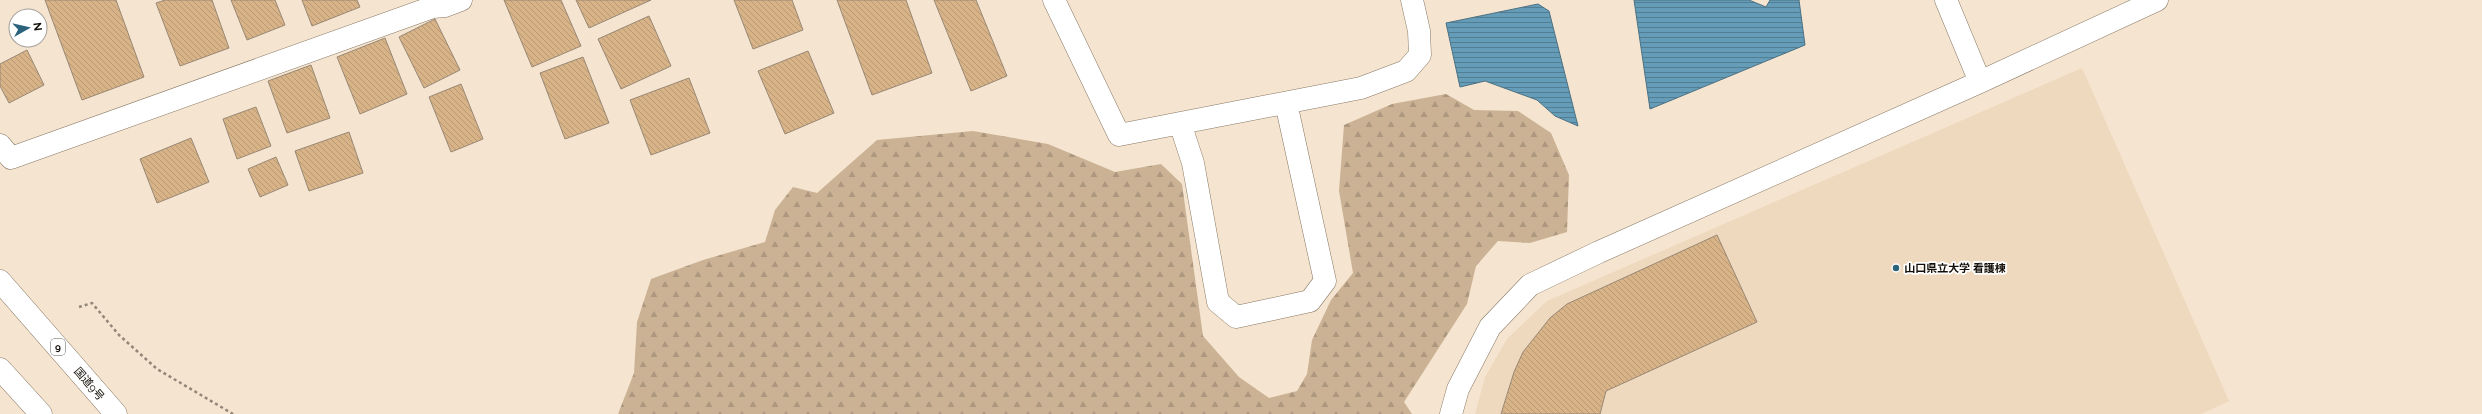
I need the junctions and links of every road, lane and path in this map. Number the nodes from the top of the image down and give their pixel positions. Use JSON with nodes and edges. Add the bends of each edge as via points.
{"nodes":[{"id":1,"x":461,"y":0,"type":"edge"},
{"id":2,"x":1054,"y":0,"type":"edge"},
{"id":3,"x":1412,"y":0,"type":"edge"},
{"id":4,"x":1946,"y":0,"type":"edge"},
{"id":5,"x":2157,"y":0,"type":"edge"},
{"id":6,"x":1980,"y":82,"type":"junction"},
{"id":7,"x":1286,"y":103,"type":"junction"},
{"id":8,"x":1180,"y":124,"type":"junction"},
{"id":9,"x":0,"y":145,"type":"edge"},
{"id":10,"x":0,"y":281,"type":"edge"},
{"id":11,"x":80,"y":307,"type":"dead end"},
{"id":12,"x":0,"y":369,"type":"edge"},
{"id":13,"x":42,"y":414,"type":"edge"},
{"id":14,"x":116,"y":414,"type":"edge"},
{"id":15,"x":233,"y":414,"type":"edge"},
{"id":16,"x":1451,"y":414,"type":"edge"}],
"edges":[{"from":1,"to":9,"type":"main road","via":[[445,6],[432,7],[11,158]]},
{"from":2,"to":8,"type":"main road","via":[[1119,135]]},
{"from":3,"to":7,"type":"main road","via":[[1419,31],[1420,55],[1406,71],[1361,88]]},
{"from":4,"to":6,"type":"main road"},
{"from":5,"to":6,"type":"main road"},
{"from":6,"to":16,"type":"main road","via":[[1530,285],[1490,326],[1458,389]]},
{"from":7,"to":8,"type":"main road"},
{"from":7,"to":8,"type":"main road","via":[[1325,281],[1310,301],[1236,317],[1218,302],[1193,163]]},
{"from":10,"to":14,"type":"main road","name":"国道9号","number":"9"},
{"from":11,"to":15,"type":"path","via":[[92,303],[119,335],[157,369]]},
{"from":12,"to":13,"type":"main road"}]}
